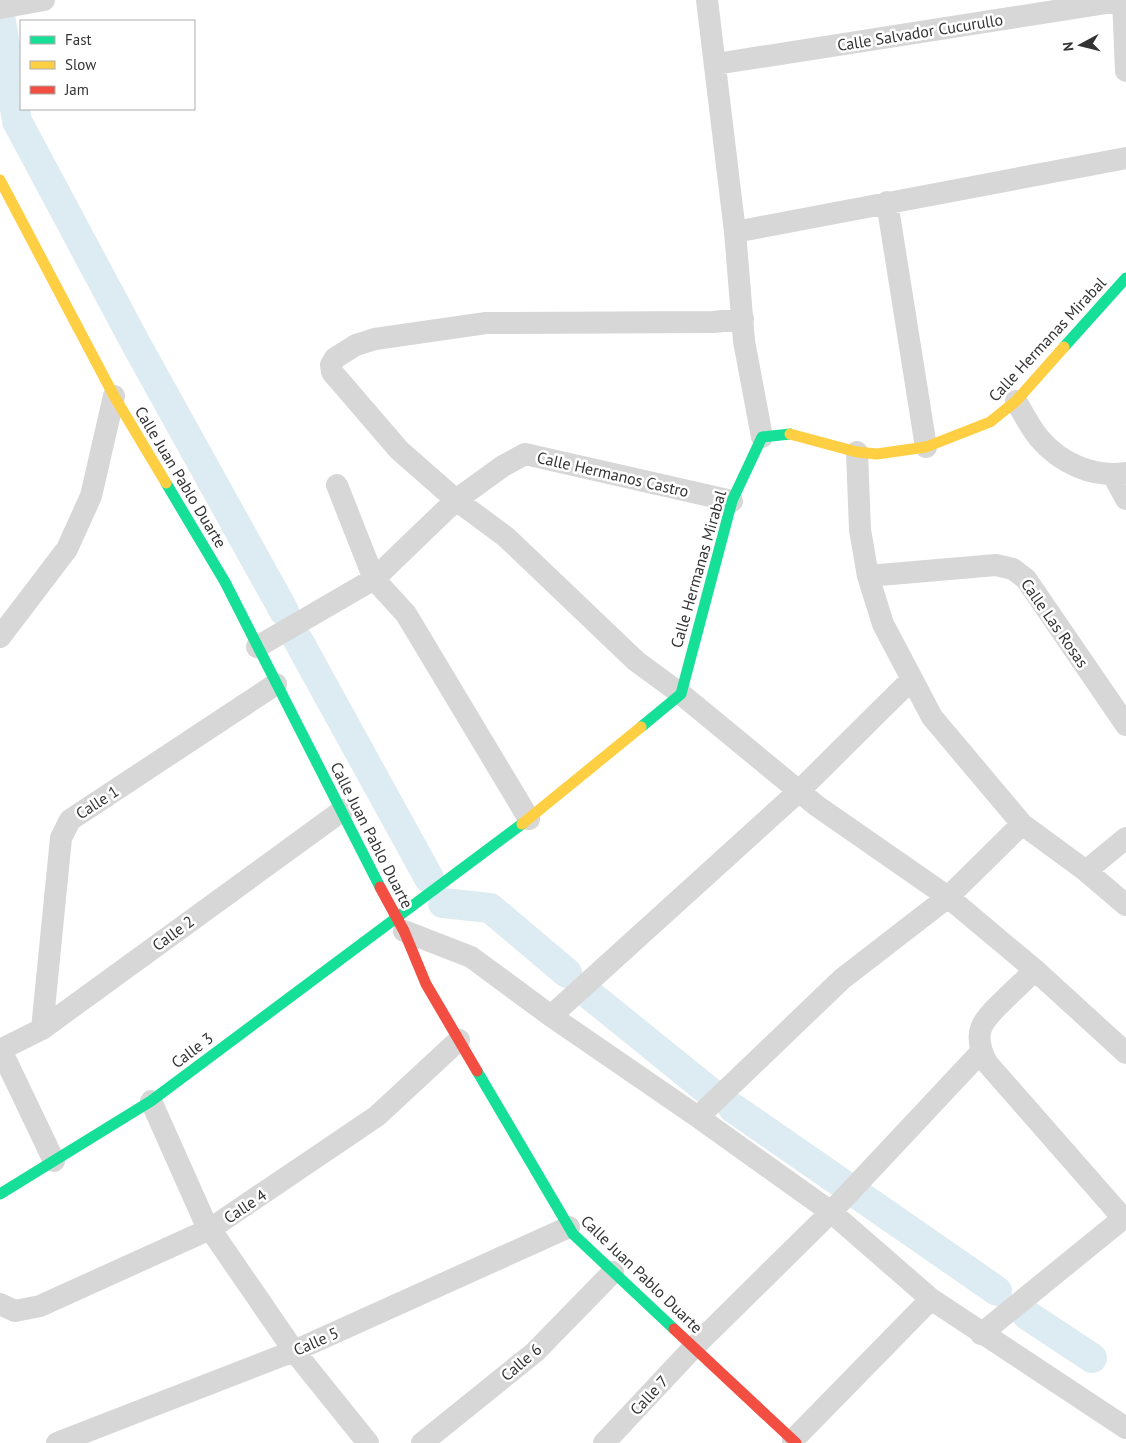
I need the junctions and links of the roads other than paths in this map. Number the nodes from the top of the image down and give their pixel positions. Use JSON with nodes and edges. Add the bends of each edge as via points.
{"nodes":[{"id":1,"x":44,"y":0,"type":"edge"},
{"id":2,"x":707,"y":0,"type":"edge"},
{"id":3,"x":1124,"y":0,"type":"edge"},
{"id":4,"x":0,"y":8,"type":"edge"},
{"id":5,"x":716,"y":64,"type":"junction"},
{"id":6,"x":1126,"y":71,"type":"edge"},
{"id":7,"x":1126,"y":158,"type":"edge"},
{"id":8,"x":0,"y":180,"type":"edge"},
{"id":9,"x":886,"y":202,"type":"junction"},
{"id":10,"x":735,"y":232,"type":"junction"},
{"id":11,"x":1126,"y":278,"type":"edge"},
{"id":12,"x":743,"y":319,"type":"junction"},
{"id":13,"x":114,"y":396,"type":"junction"},
{"id":14,"x":1016,"y":401,"type":"junction"},
{"id":15,"x":762,"y":437,"type":"junction"},
{"id":16,"x":926,"y":446,"type":"junction"},
{"id":17,"x":857,"y":452,"type":"junction"},
{"id":18,"x":1120,"y":474,"type":"edge"},
{"id":19,"x":337,"y":485,"type":"dead end"},
{"id":20,"x":1126,"y":499,"type":"edge"},
{"id":21,"x":456,"y":500,"type":"junction"},
{"id":22,"x":732,"y":501,"type":"junction"},
{"id":23,"x":868,"y":576,"type":"junction"},
{"id":24,"x":374,"y":579,"type":"junction"},
{"id":25,"x":0,"y":638,"type":"edge"},
{"id":26,"x":257,"y":647,"type":"junction"},
{"id":27,"x":912,"y":678,"type":"junction"},
{"id":28,"x":276,"y":684,"type":"junction"},
{"id":29,"x":681,"y":694,"type":"junction"},
{"id":30,"x":1126,"y":725,"type":"edge"},
{"id":31,"x":798,"y":792,"type":"junction"},
{"id":32,"x":343,"y":810,"type":"junction"},
{"id":33,"x":529,"y":819,"type":"junction"},
{"id":34,"x":1022,"y":824,"type":"junction"},
{"id":35,"x":1126,"y":838,"type":"edge"},
{"id":36,"x":1086,"y":871,"type":"junction"},
{"id":37,"x":948,"y":897,"type":"junction"},
{"id":38,"x":1126,"y":905,"type":"edge"},
{"id":39,"x":399,"y":924,"type":"junction"},
{"id":40,"x":1035,"y":970,"type":"junction"},
{"id":41,"x":551,"y":1016,"type":"junction"},
{"id":42,"x":42,"y":1029,"type":"junction"},
{"id":43,"x":459,"y":1040,"type":"junction"},
{"id":44,"x":0,"y":1050,"type":"edge"},
{"id":45,"x":981,"y":1052,"type":"junction"},
{"id":46,"x":1126,"y":1053,"type":"edge"},
{"id":47,"x":151,"y":1101,"type":"junction"},
{"id":48,"x":698,"y":1117,"type":"junction"},
{"id":49,"x":54,"y":1161,"type":"junction"},
{"id":50,"x":0,"y":1194,"type":"edge"},
{"id":51,"x":831,"y":1212,"type":"junction"},
{"id":52,"x":1124,"y":1217,"type":"edge"},
{"id":53,"x":569,"y":1227,"type":"junction"},
{"id":54,"x":210,"y":1229,"type":"junction"},
{"id":55,"x":613,"y":1272,"type":"junction"},
{"id":56,"x":931,"y":1299,"type":"junction"},
{"id":57,"x":0,"y":1304,"type":"edge"},
{"id":58,"x":981,"y":1334,"type":"junction"},
{"id":59,"x":694,"y":1347,"type":"junction"},
{"id":60,"x":294,"y":1351,"type":"junction"},
{"id":61,"x":1126,"y":1428,"type":"edge"},
{"id":62,"x":1126,"y":1440,"type":"edge"},
{"id":63,"x":794,"y":1442,"type":"edge"},
{"id":64,"x":57,"y":1443,"type":"edge"},
{"id":65,"x":368,"y":1443,"type":"edge"},
{"id":66,"x":422,"y":1443,"type":"edge"},
{"id":67,"x":604,"y":1443,"type":"edge"},
{"id":68,"x":1122,"y":1443,"type":"edge"}],
"edges":[{"from":1,"to":4,"type":"street"},
{"from":2,"to":5,"type":"street"},
{"from":3,"to":5,"type":"street","name":"Calle Salvador Cucurullo"},
{"from":3,"to":6,"type":"street"},
{"from":5,"to":10,"type":"street"},
{"from":7,"to":9,"type":"street"},
{"from":8,"to":13,"type":"street","name":"Calle Juan Pablo Duarte"},
{"from":9,"to":10,"type":"street"},
{"from":9,"to":16,"type":"street"},
{"from":10,"to":12,"type":"street"},
{"from":11,"to":14,"type":"street","name":"Calle Hermanas Mirabal"},
{"from":12,"to":15,"type":"street","via":[[744,341]]},
{"from":12,"to":21,"type":"street","via":[[712,322],[486,322],[375,339],[342,352],[331,365],[336,380],[399,450]]},
{"from":13,"to":25,"type":"street","via":[[91,496],[67,549]]},
{"from":13,"to":26,"type":"street","name":"Calle Juan Pablo Duarte","via":[[225,582]]},
{"from":14,"to":16,"type":"street","name":"Calle Hermanas Mirabal","via":[[990,422]]},
{"from":14,"to":18,"type":"street","via":[[1038,438],[1060,456],[1084,470]]},
{"from":15,"to":17,"type":"street","name":"Calle Hermanas Mirabal","via":[[795,434]]},
{"from":15,"to":22,"type":"street","name":"Calle Hermanas Mirabal"},
{"from":16,"to":17,"type":"street","name":"Calle Hermanas Mirabal","via":[[876,454]]},
{"from":17,"to":23,"type":"street","via":[[860,530]]},
{"from":18,"to":20,"type":"street"},
{"from":19,"to":24,"type":"street"},
{"from":21,"to":22,"type":"street","name":"Calle Hermanos Castro","via":[[503,466],[526,454]]},
{"from":21,"to":24,"type":"street","name":"Calle Hermanos Castro"},
{"from":21,"to":29,"type":"street","via":[[506,537],[636,661]]},
{"from":22,"to":29,"type":"street","name":"Calle Hermanas Mirabal"},
{"from":23,"to":27,"type":"street","via":[[883,624]]},
{"from":23,"to":30,"type":"street","name":"Calle Las Rosas","via":[[996,565],[1013,569],[1026,580]]},
{"from":24,"to":26,"type":"street","name":"Calle Hermanos Castro"},
{"from":24,"to":33,"type":"street","via":[[406,614]]},
{"from":26,"to":28,"type":"street","name":"Calle Juan Pablo Duarte"},
{"from":27,"to":31,"type":"street"},
{"from":27,"to":34,"type":"street","via":[[932,718]]},
{"from":28,"to":32,"type":"street","name":"Calle Juan Pablo Duarte"},
{"from":28,"to":42,"type":"street","name":"Calle 1","via":[[70,820],[61,838]]},
{"from":29,"to":31,"type":"street"},
{"from":29,"to":33,"type":"street"},
{"from":31,"to":37,"type":"street"},
{"from":31,"to":41,"type":"street"},
{"from":32,"to":39,"type":"street","name":"Calle Juan Pablo Duarte"},
{"from":32,"to":42,"type":"street","name":"Calle 2"},
{"from":33,"to":39,"type":"street"},
{"from":34,"to":36,"type":"street"},
{"from":34,"to":37,"type":"street"},
{"from":35,"to":36,"type":"street"},
{"from":36,"to":38,"type":"street"},
{"from":37,"to":40,"type":"street"},
{"from":37,"to":48,"type":"street","via":[[842,979]]},
{"from":39,"to":41,"type":"street","via":[[471,957]]},
{"from":39,"to":43,"type":"street","name":"Calle Juan Pablo Duarte","via":[[426,984]]},
{"from":39,"to":47,"type":"street","name":"Calle 3"},
{"from":40,"to":45,"type":"street","via":[[984,1019],[979,1034]]},
{"from":40,"to":46,"type":"street"},
{"from":41,"to":48,"type":"street"},
{"from":42,"to":44,"type":"street","name":"Calle 2"},
{"from":43,"to":53,"type":"street","name":"Calle Juan Pablo Duarte"},
{"from":43,"to":54,"type":"street","name":"Calle 4","via":[[377,1116]]},
{"from":44,"to":49,"type":"street"},
{"from":45,"to":51,"type":"street","name":"Calle 7"},
{"from":45,"to":52,"type":"street","via":[[987,1063]]},
{"from":47,"to":49,"type":"street","name":"Calle 3"},
{"from":47,"to":54,"type":"street"},
{"from":48,"to":51,"type":"street"},
{"from":49,"to":50,"type":"street","name":"Calle 3"},
{"from":51,"to":56,"type":"street"},
{"from":51,"to":59,"type":"street","name":"Calle 7"},
{"from":52,"to":58,"type":"street"},
{"from":53,"to":55,"type":"street","name":"Calle Juan Pablo Duarte"},
{"from":53,"to":60,"type":"street","name":"Calle 5"},
{"from":54,"to":57,"type":"street","name":"Calle 4","via":[[40,1306],[15,1311]]},
{"from":54,"to":60,"type":"street"},
{"from":55,"to":59,"type":"street","name":"Calle Juan Pablo Duarte"},
{"from":55,"to":66,"type":"street","name":"Calle 6","via":[[535,1352]]},
{"from":56,"to":58,"type":"street"},
{"from":56,"to":63,"type":"street"},
{"from":58,"to":61,"type":"street"},
{"from":59,"to":63,"type":"street","name":"Calle Juan Pablo Duarte"},
{"from":59,"to":67,"type":"street","name":"Calle 7"},
{"from":60,"to":64,"type":"street","name":"Calle 5"},
{"from":60,"to":65,"type":"street"},
{"from":62,"to":68,"type":"street"}]}
